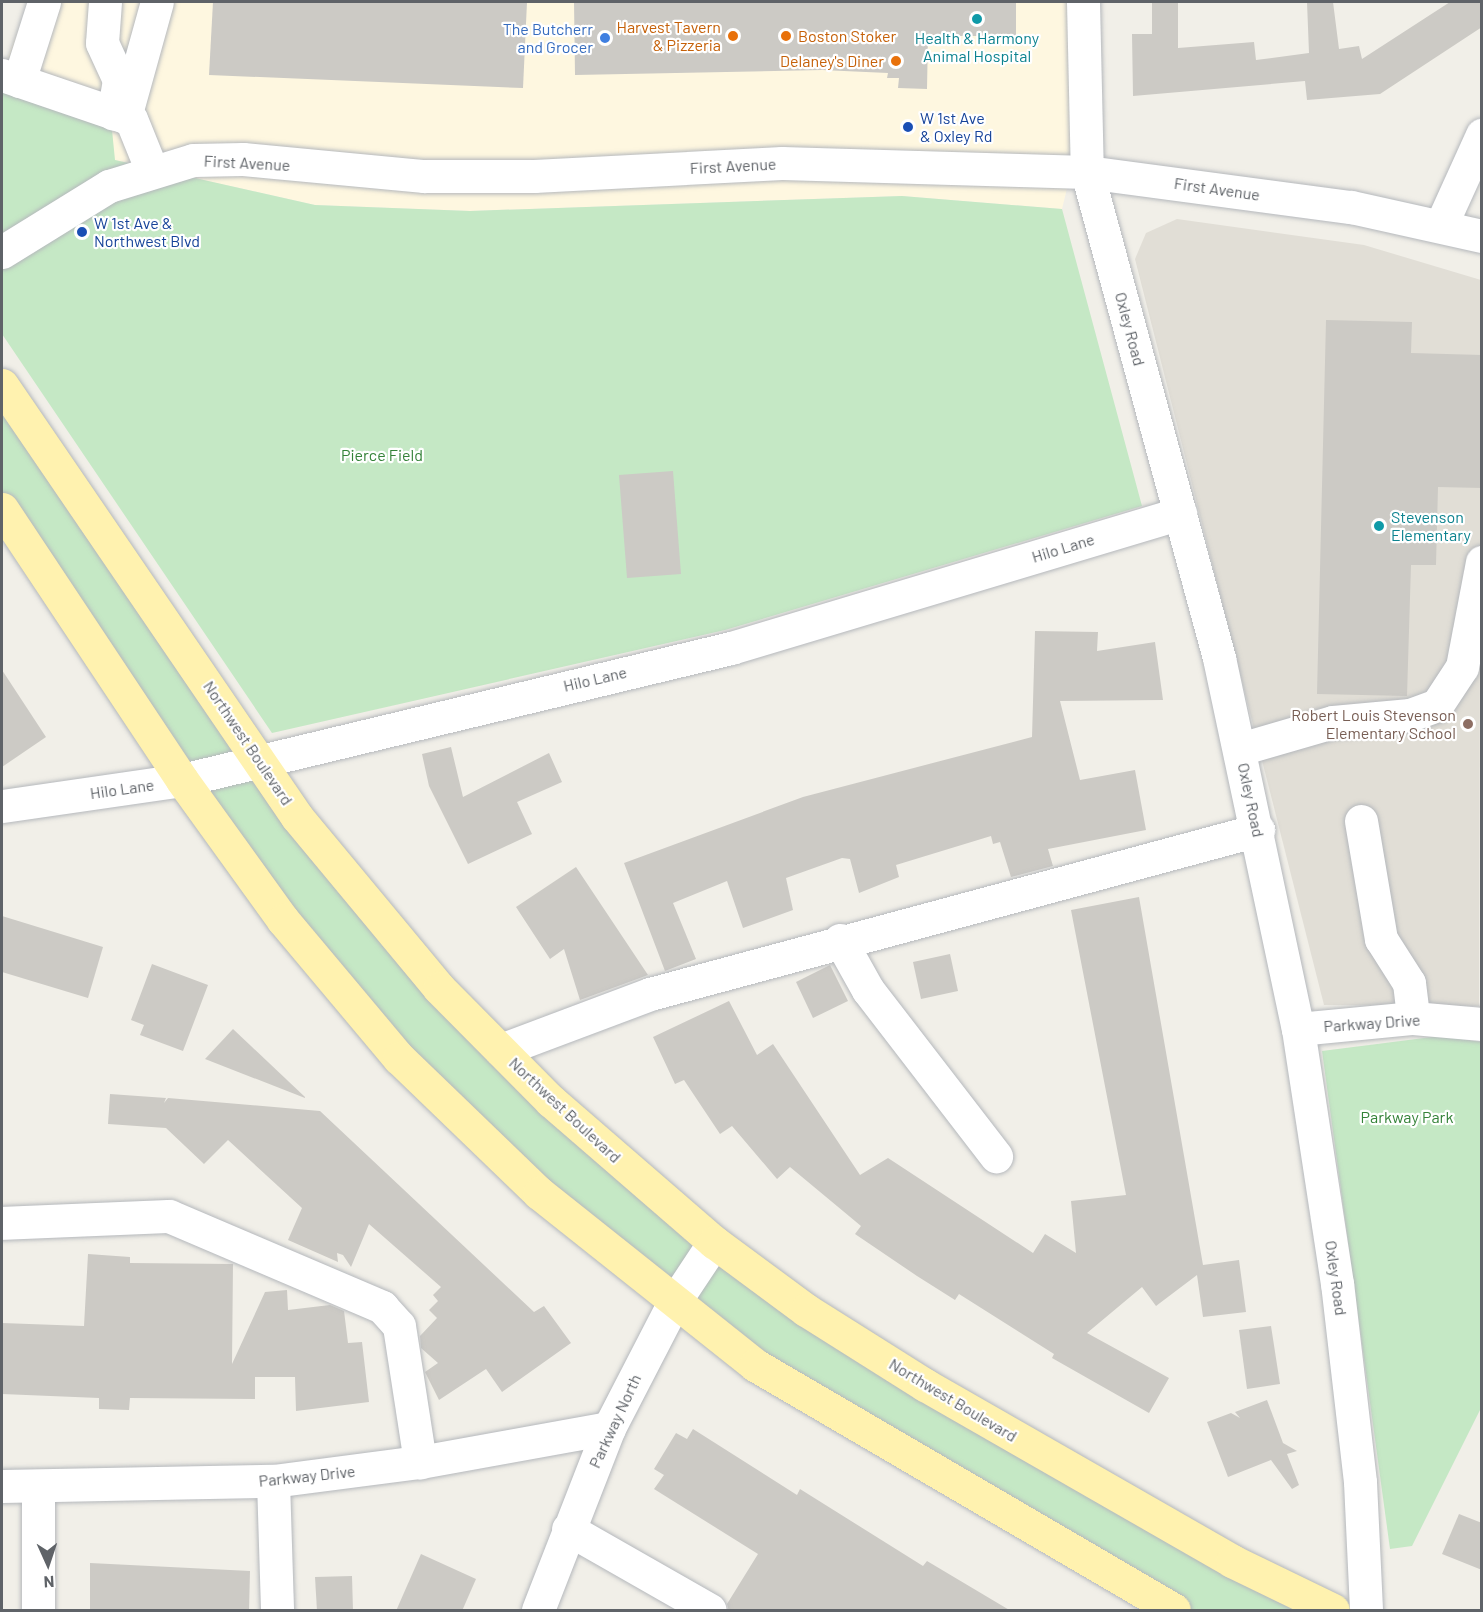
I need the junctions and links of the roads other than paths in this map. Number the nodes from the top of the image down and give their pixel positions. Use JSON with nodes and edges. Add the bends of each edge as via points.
{"nodes":[{"id":1,"x":44,"y":2,"type":"edge"},
{"id":2,"x":105,"y":2,"type":"edge"},
{"id":3,"x":157,"y":2,"type":"edge"},
{"id":4,"x":1083,"y":2,"type":"edge"},
{"id":5,"x":10,"y":78,"type":"edge"},
{"id":6,"x":119,"y":115,"type":"junction"},
{"id":7,"x":1482,"y":135,"type":"edge"},
{"id":8,"x":152,"y":171,"type":"junction"},
{"id":9,"x":1088,"y":172,"type":"junction"},
{"id":10,"x":1442,"y":223,"type":"junction"},
{"id":11,"x":1482,"y":236,"type":"edge"},
{"id":12,"x":2,"y":252,"type":"edge"},
{"id":13,"x":2,"y":385,"type":"edge"},
{"id":14,"x":2,"y":509,"type":"edge"},
{"id":15,"x":1180,"y":513,"type":"junction"},
{"id":16,"x":1482,"y":562,"type":"edge"},
{"id":17,"x":1240,"y":749,"type":"junction"},
{"id":18,"x":262,"y":759,"type":"junction"},
{"id":19,"x":182,"y":780,"type":"junction"},
{"id":20,"x":2,"y":806,"type":"edge"},
{"id":21,"x":1361,"y":821,"type":"dead end"},
{"id":22,"x":1258,"y":830,"type":"junction"},
{"id":23,"x":840,"y":940,"type":"junction"},
{"id":24,"x":1413,"y":1018,"type":"junction"},
{"id":25,"x":1482,"y":1024,"type":"edge"},
{"id":26,"x":1298,"y":1029,"type":"junction"},
{"id":27,"x":501,"y":1050,"type":"junction"},
{"id":28,"x":996,"y":1156,"type":"dead end"},
{"id":29,"x":2,"y":1223,"type":"edge"},
{"id":30,"x":714,"y":1242,"type":"junction"},
{"id":31,"x":672,"y":1304,"type":"junction"},
{"id":32,"x":609,"y":1428,"type":"junction"},
{"id":33,"x":420,"y":1462,"type":"junction"},
{"id":34,"x":273,"y":1481,"type":"junction"},
{"id":35,"x":2,"y":1486,"type":"edge"},
{"id":36,"x":38,"y":1488,"type":"junction"},
{"id":37,"x":568,"y":1529,"type":"junction"},
{"id":38,"x":38,"y":1611,"type":"edge"},
{"id":39,"x":277,"y":1611,"type":"edge"},
{"id":40,"x":538,"y":1611,"type":"edge"},
{"id":41,"x":710,"y":1611,"type":"edge"},
{"id":42,"x":1174,"y":1611,"type":"edge"},
{"id":43,"x":1333,"y":1611,"type":"edge"},
{"id":44,"x":1366,"y":1611,"type":"edge"}],
"edges":[{"from":1,"to":5,"type":"street"},
{"from":2,"to":6,"type":"street","via":[[102,43],[119,80]]},
{"from":3,"to":6,"type":"street"},
{"from":4,"to":9,"type":"street","name":"Oxley Road"},
{"from":5,"to":6,"type":"street"},
{"from":6,"to":8,"type":"street","via":[[131,119]]},
{"from":7,"to":10,"type":"street"},
{"from":8,"to":9,"type":"street","name":"First Avenue","via":[[193,160],[243,159],[424,176],[534,176],[782,164]]},
{"from":8,"to":12,"type":"street","name":"First Avenue","via":[[109,186]]},
{"from":9,"to":10,"type":"street","name":"First Avenue"},
{"from":9,"to":15,"type":"street","name":"Oxley Road"},
{"from":10,"to":11,"type":"street","name":"First Avenue"},
{"from":13,"to":18,"type":"main road","name":"Northwest Boulevard"},
{"from":14,"to":19,"type":"main road"},
{"from":15,"to":17,"type":"street","name":"Oxley Road"},
{"from":15,"to":18,"type":"street","name":"Hilo Lane","via":[[731,648]]},
{"from":16,"to":17,"type":"street","via":[[1462,667],[1437,705],[1410,715],[1333,722]]},
{"from":17,"to":22,"type":"street","name":"Oxley Road"},
{"from":18,"to":19,"type":"street","name":"Hilo Lane"},
{"from":18,"to":27,"type":"main road","name":"Northwest Boulevard","via":[[297,817],[439,988]]},
{"from":19,"to":20,"type":"street","name":"Hilo Lane"},
{"from":19,"to":31,"type":"main road","via":[[283,920],[399,1058],[539,1193]]},
{"from":21,"to":24,"type":"street","via":[[1381,939],[1410,983]]},
{"from":22,"to":23,"type":"street"},
{"from":22,"to":26,"type":"street","name":"Oxley Road"},
{"from":23,"to":27,"type":"street","via":[[640,998]]},
{"from":23,"to":28,"type":"street","via":[[868,990]]},
{"from":24,"to":25,"type":"street","name":"Parkway Drive"},
{"from":24,"to":26,"type":"street","name":"Parkway Drive"},
{"from":26,"to":44,"type":"street","name":"Oxley Road","via":[[1337,1283],[1360,1482]]},
{"from":27,"to":30,"type":"main road","name":"Northwest Boulevard"},
{"from":29,"to":33,"type":"street","via":[[169,1216],[382,1307],[399,1326]]},
{"from":30,"to":31,"type":"street","name":"Parkway North"},
{"from":30,"to":43,"type":"main road","name":"Northwest Boulevard","via":[[806,1310],[924,1384],[1232,1561]]},
{"from":31,"to":32,"type":"street","name":"Parkway North"},
{"from":31,"to":42,"type":"main road","via":[[755,1365]]},
{"from":32,"to":33,"type":"street","name":"Parkway Drive"},
{"from":32,"to":37,"type":"street","name":"Parkway North"},
{"from":33,"to":34,"type":"street","name":"Parkway Drive"},
{"from":34,"to":36,"type":"street","name":"Parkway Drive"},
{"from":34,"to":39,"type":"street"},
{"from":35,"to":36,"type":"street","name":"Parkway Drive"},
{"from":36,"to":38,"type":"street"},
{"from":37,"to":40,"type":"street","name":"Parkway North"},
{"from":37,"to":41,"type":"street"}]}
